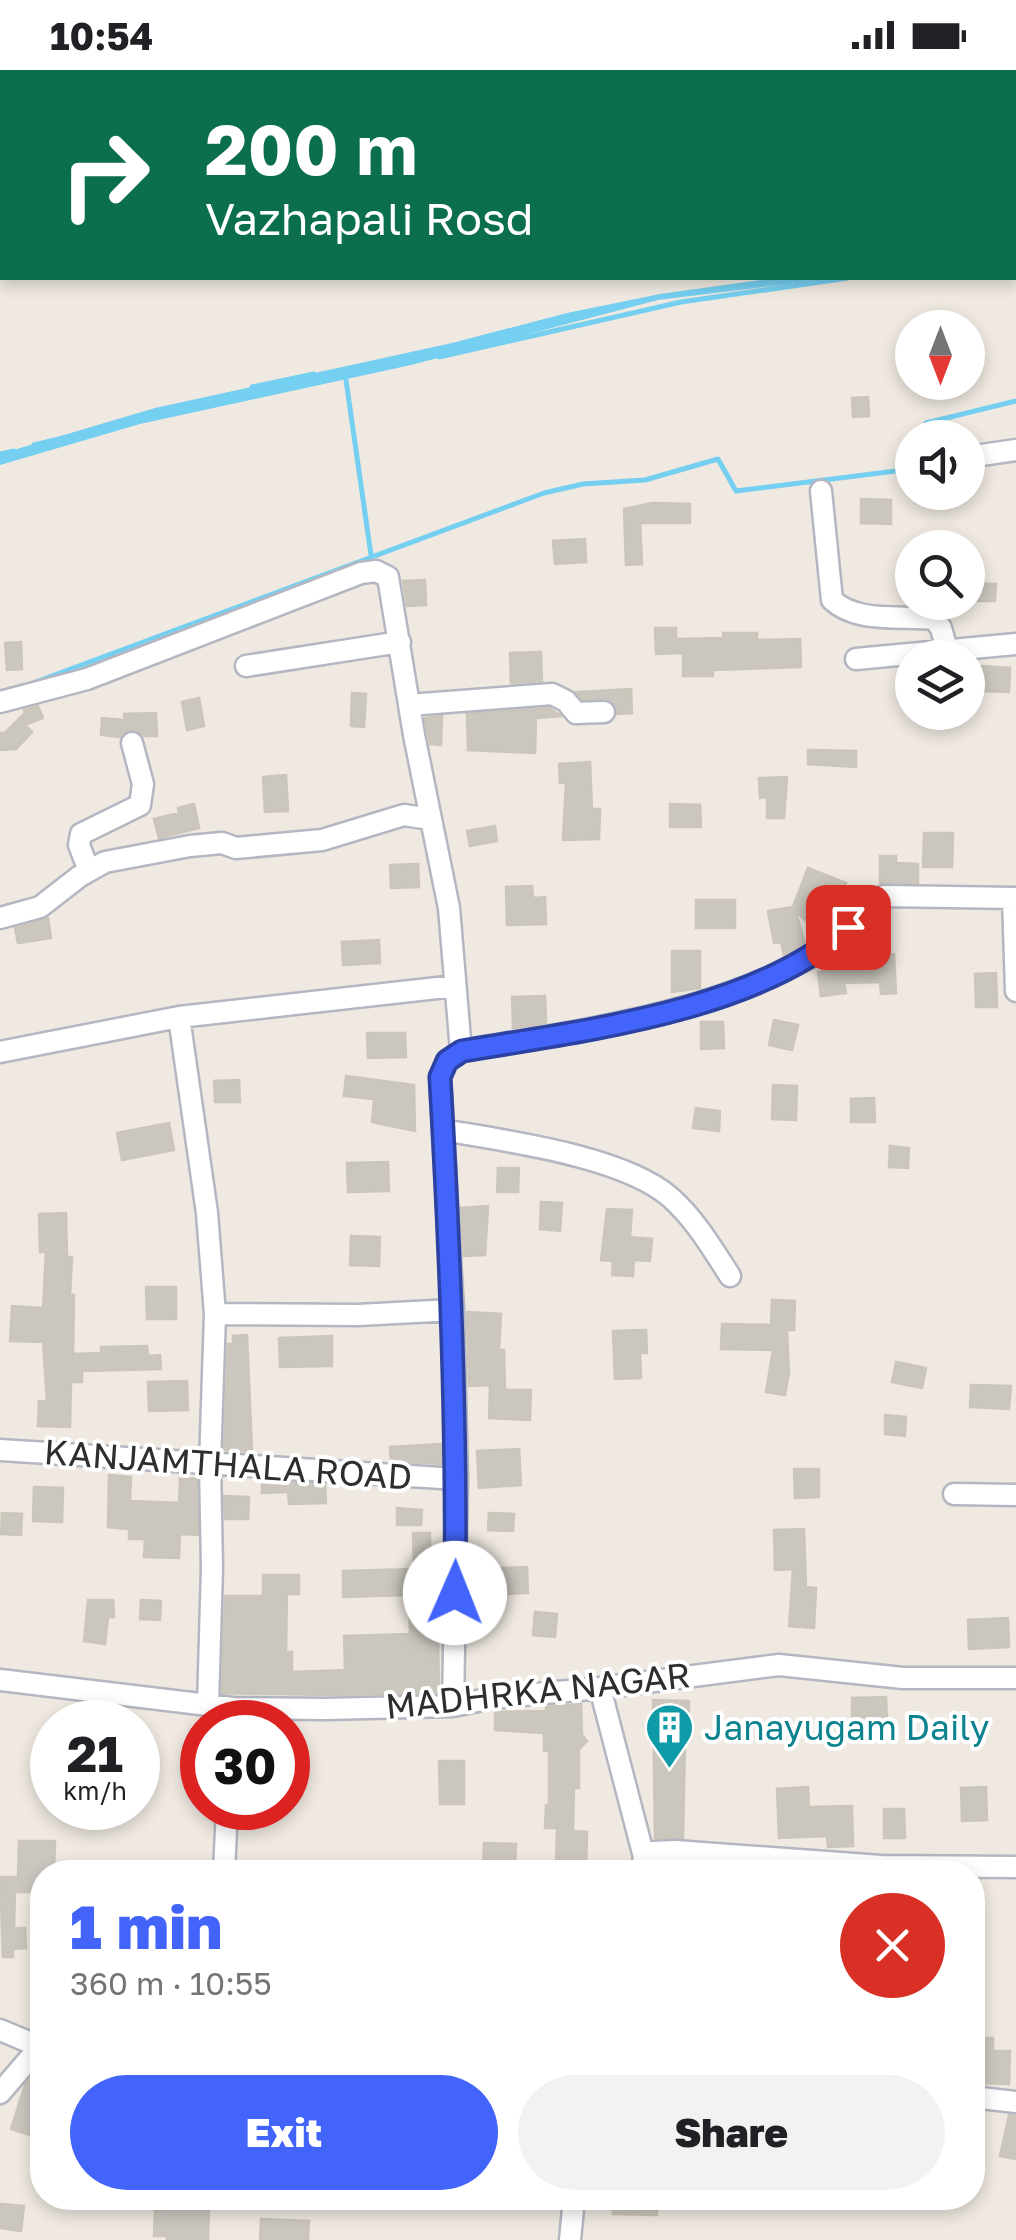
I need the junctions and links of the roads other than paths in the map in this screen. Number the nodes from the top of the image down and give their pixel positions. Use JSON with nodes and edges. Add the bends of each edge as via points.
{"nodes":[{"id":1,"x":1016,"y":450,"type":"edge"},
{"id":2,"x":985,"y":455,"type":"edge"},
{"id":3,"x":821,"y":491,"type":"dead end"},
{"id":4,"x":944,"y":640,"type":"edge"},
{"id":5,"x":400,"y":642,"type":"junction"},
{"id":6,"x":1016,"y":644,"type":"edge"},
{"id":7,"x":985,"y":647,"type":"edge"},
{"id":8,"x":895,"y":655,"type":"edge"},
{"id":9,"x":856,"y":659,"type":"dead end"},
{"id":10,"x":246,"y":666,"type":"dead end"},
{"id":11,"x":0,"y":702,"type":"edge"},
{"id":12,"x":410,"y":706,"type":"junction"},
{"id":13,"x":604,"y":712,"type":"dead end"},
{"id":14,"x":132,"y":744,"type":"dead end"},
{"id":15,"x":430,"y":819,"type":"junction"},
{"id":16,"x":89,"y":871,"type":"junction"},
{"id":17,"x":1015,"y":898,"type":"edge"},
{"id":18,"x":0,"y":918,"type":"edge"},
{"id":19,"x":456,"y":986,"type":"junction"},
{"id":20,"x":1016,"y":991,"type":"edge"},
{"id":21,"x":180,"y":1017,"type":"junction"},
{"id":22,"x":462,"y":1051,"type":"junction"},
{"id":23,"x":0,"y":1052,"type":"edge"},
{"id":24,"x":443,"y":1130,"type":"junction"},
{"id":25,"x":730,"y":1276,"type":"dead end"},
{"id":26,"x":453,"y":1310,"type":"junction"},
{"id":27,"x":216,"y":1314,"type":"junction"},
{"id":28,"x":0,"y":1450,"type":"edge"},
{"id":29,"x":210,"y":1464,"type":"junction"},
{"id":30,"x":457,"y":1480,"type":"junction"},
{"id":31,"x":954,"y":1494,"type":"dead end"},
{"id":32,"x":1016,"y":1496,"type":"edge"},
{"id":33,"x":1016,"y":1678,"type":"edge"},
{"id":34,"x":0,"y":1680,"type":"edge"},
{"id":35,"x":600,"y":1688,"type":"junction"},
{"id":36,"x":208,"y":1700,"type":"edge"},
{"id":37,"x":180,"y":1702,"type":"edge"},
{"id":38,"x":453,"y":1706,"type":"junction"},
{"id":39,"x":310,"y":1712,"type":"edge"},
{"id":40,"x":226,"y":1830,"type":"edge"},
{"id":41,"x":225,"y":1860,"type":"edge"},
{"id":42,"x":642,"y":1860,"type":"edge"},
{"id":43,"x":647,"y":1860,"type":"edge"},
{"id":44,"x":799,"y":1860,"type":"edge"},
{"id":45,"x":985,"y":1867,"type":"edge"},
{"id":46,"x":1016,"y":1867,"type":"edge"},
{"id":47,"x":0,"y":2030,"type":"edge"},
{"id":48,"x":30,"y":2040,"type":"edge"},
{"id":49,"x":30,"y":2059,"type":"edge"},
{"id":50,"x":0,"y":2093,"type":"edge"},
{"id":51,"x":985,"y":2098,"type":"edge"},
{"id":52,"x":1016,"y":2102,"type":"edge"},
{"id":53,"x":573,"y":2210,"type":"edge"},
{"id":54,"x":570,"y":2240,"type":"edge"}],
"edges":[{"from":1,"to":2,"type":"street"},
{"from":3,"to":4,"type":"street","via":[[832,600],[859,614],[934,620]]},
{"from":5,"to":10,"type":"street"},
{"from":5,"to":11,"type":"street","via":[[388,577],[361,573],[86,679]]},
{"from":5,"to":12,"type":"street"},
{"from":6,"to":7,"type":"street"},
{"from":8,"to":9,"type":"street"},
{"from":12,"to":13,"type":"street","via":[[552,694],[576,712]]},
{"from":12,"to":15,"type":"street"},
{"from":14,"to":16,"type":"street","via":[[143,784],[140,805],[81,834]]},
{"from":15,"to":16,"type":"street","via":[[404,815],[313,840],[190,846]]},
{"from":15,"to":19,"type":"street","via":[[449,908]]},
{"from":16,"to":18,"type":"street","via":[[40,907]]},
{"from":17,"to":20,"type":"street"},
{"from":17,"to":22,"type":"street","via":[[884,896],[825,949],[752,987],[619,1024]]},
{"from":19,"to":21,"type":"street"},
{"from":19,"to":22,"type":"street"},
{"from":21,"to":23,"type":"street"},
{"from":21,"to":27,"type":"street"},
{"from":22,"to":24,"type":"street","via":[[440,1077]]},
{"from":24,"to":25,"type":"street","via":[[635,1174],[670,1197]]},
{"from":24,"to":26,"type":"street"},
{"from":26,"to":27,"type":"street"},
{"from":26,"to":30,"type":"street"},
{"from":27,"to":29,"type":"street"},
{"from":28,"to":29,"type":"street","name":"KANJAMTHALA ROAD"},
{"from":29,"to":30,"type":"street","name":"KANJAMTHALA ROAD"},
{"from":29,"to":36,"type":"street"},
{"from":30,"to":38,"type":"street"},
{"from":31,"to":32,"type":"street"},
{"from":33,"to":35,"type":"street","name":"MADHRKA NAGAR","via":[[903,1678],[779,1665]]},
{"from":34,"to":37,"type":"street","name":"MADHRKA NAGAR"},
{"from":35,"to":38,"type":"street","name":"MADHRKA NAGAR"},
{"from":35,"to":42,"type":"street"},
{"from":38,"to":39,"type":"street","name":"MADHRKA NAGAR"},
{"from":40,"to":41,"type":"street"},
{"from":43,"to":44,"type":"street","via":[[653,1852],[676,1851]]},
{"from":45,"to":46,"type":"street"},
{"from":47,"to":48,"type":"street"},
{"from":49,"to":50,"type":"street"},
{"from":51,"to":52,"type":"street"},
{"from":53,"to":54,"type":"street"}]}
